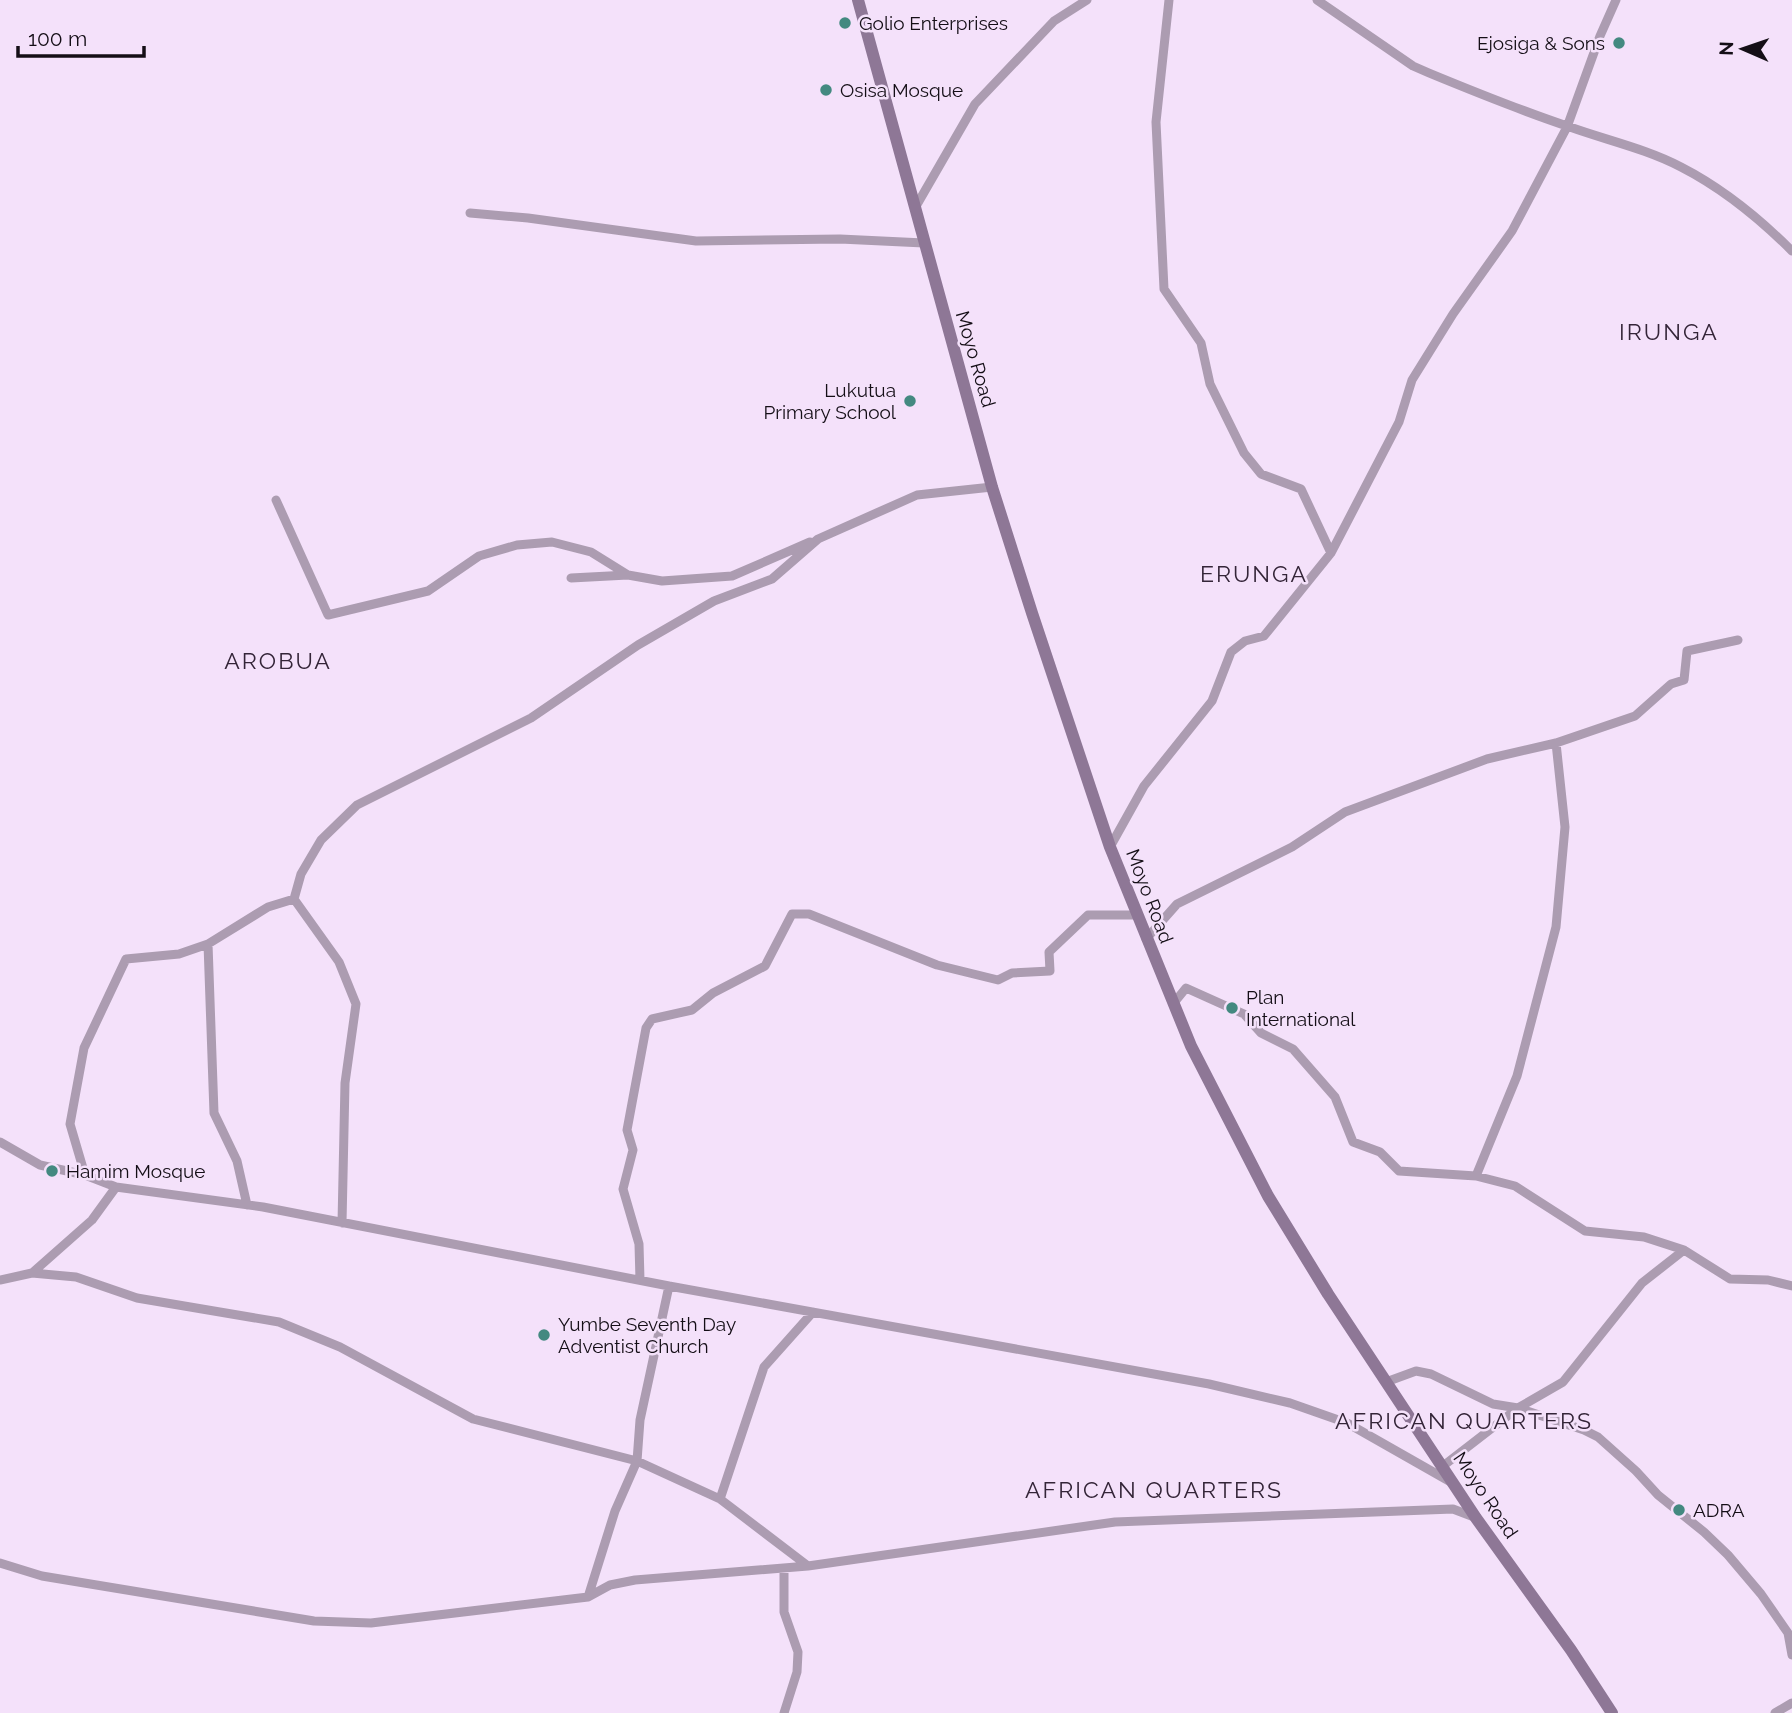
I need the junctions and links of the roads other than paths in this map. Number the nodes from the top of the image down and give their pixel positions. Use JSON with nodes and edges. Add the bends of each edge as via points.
{"nodes":[{"id":1,"x":858,"y":0,"type":"edge"},
{"id":2,"x":1087,"y":0,"type":"edge"},
{"id":3,"x":1169,"y":0,"type":"edge"},
{"id":4,"x":1317,"y":0,"type":"edge"},
{"id":5,"x":1616,"y":0,"type":"edge"},
{"id":6,"x":1567,"y":127,"type":"junction"},
{"id":7,"x":914,"y":210,"type":"junction"},
{"id":8,"x":470,"y":213,"type":"dead end"},
{"id":9,"x":924,"y":243,"type":"junction"},
{"id":10,"x":1792,"y":251,"type":"edge"},
{"id":11,"x":992,"y":487,"type":"junction"},
{"id":12,"x":276,"y":500,"type":"dead end"},
{"id":13,"x":818,"y":539,"type":"junction"},
{"id":14,"x":1331,"y":553,"type":"junction"},
{"id":15,"x":628,"y":575,"type":"junction"},
{"id":16,"x":571,"y":578,"type":"dead end"},
{"id":17,"x":1738,"y":640,"type":"dead end"},
{"id":18,"x":1556,"y":743,"type":"junction"},
{"id":19,"x":1110,"y":847,"type":"junction"},
{"id":20,"x":294,"y":899,"type":"junction"},
{"id":21,"x":1137,"y":915,"type":"junction"},
{"id":22,"x":1146,"y":939,"type":"junction"},
{"id":23,"x":208,"y":944,"type":"junction"},
{"id":24,"x":1173,"y":1004,"type":"junction"},
{"id":25,"x":0,"y":1142,"type":"edge"},
{"id":26,"x":85,"y":1175,"type":"junction"},
{"id":27,"x":1476,"y":1176,"type":"junction"},
{"id":28,"x":116,"y":1187,"type":"junction"},
{"id":29,"x":247,"y":1205,"type":"junction"},
{"id":30,"x":342,"y":1223,"type":"junction"},
{"id":31,"x":1684,"y":1250,"type":"junction"},
{"id":32,"x":32,"y":1273,"type":"junction"},
{"id":33,"x":0,"y":1280,"type":"edge"},
{"id":34,"x":640,"y":1280,"type":"junction"},
{"id":35,"x":669,"y":1286,"type":"junction"},
{"id":36,"x":1792,"y":1286,"type":"edge"},
{"id":37,"x":813,"y":1312,"type":"junction"},
{"id":38,"x":1386,"y":1382,"type":"junction"},
{"id":39,"x":1518,"y":1408,"type":"junction"},
{"id":40,"x":637,"y":1461,"type":"junction"},
{"id":41,"x":1443,"y":1466,"type":"junction"},
{"id":42,"x":1454,"y":1483,"type":"junction"},
{"id":43,"x":720,"y":1499,"type":"junction"},
{"id":44,"x":1476,"y":1518,"type":"junction"},
{"id":45,"x":0,"y":1563,"type":"edge"},
{"id":46,"x":808,"y":1566,"type":"junction"},
{"id":47,"x":784,"y":1569,"type":"junction"},
{"id":48,"x":588,"y":1597,"type":"junction"},
{"id":49,"x":1792,"y":1654,"type":"edge"},
{"id":50,"x":1792,"y":1703,"type":"edge"},
{"id":51,"x":784,"y":1713,"type":"edge"},
{"id":52,"x":1612,"y":1713,"type":"edge"},
{"id":53,"x":1775,"y":1713,"type":"edge"}],
"edges":[{"from":1,"to":7,"type":"main road","name":"Moyo Road"},
{"from":2,"to":7,"type":"street","via":[[1054,21],[975,104]]},
{"from":3,"to":14,"type":"street","via":[[1156,122],[1164,289],[1201,343],[1210,384],[1244,453],[1261,474],[1301,489]]},
{"from":4,"to":6,"type":"street","via":[[1413,66]]},
{"from":5,"to":6,"type":"street"},
{"from":6,"to":10,"type":"street","via":[[1681,166],[1740,206]]},
{"from":6,"to":14,"type":"street","via":[[1512,231],[1412,380],[1399,422]]},
{"from":7,"to":9,"type":"main road","name":"Moyo Road"},
{"from":8,"to":9,"type":"street","via":[[714,242],[840,239]]},
{"from":9,"to":11,"type":"main road","name":"Moyo Road"},
{"from":11,"to":13,"type":"street","via":[[917,495]]},
{"from":11,"to":19,"type":"main road","name":"Moyo Road"},
{"from":12,"to":15,"type":"street","via":[[328,615],[428,591],[479,556],[517,545],[552,542],[591,552]]},
{"from":13,"to":15,"type":"street","via":[[732,576],[662,581]]},
{"from":13,"to":20,"type":"street","via":[[772,579],[714,601],[638,645],[531,718],[358,805],[321,840],[301,874]]},
{"from":14,"to":19,"type":"street","via":[[1264,636],[1245,641],[1231,652],[1212,701],[1144,786]]},
{"from":15,"to":16,"type":"street"},
{"from":17,"to":18,"type":"street","via":[[1687,651],[1684,680],[1671,684],[1635,716]]},
{"from":18,"to":22,"type":"street","via":[[1487,760],[1345,812],[1292,847],[1177,904]]},
{"from":18,"to":27,"type":"street","via":[[1565,827],[1556,927],[1517,1076]]},
{"from":19,"to":21,"type":"main road","name":"Moyo Road"},
{"from":20,"to":23,"type":"street","via":[[268,907]]},
{"from":20,"to":30,"type":"street","via":[[339,962],[356,1004],[345,1083]]},
{"from":21,"to":22,"type":"main road","name":"Moyo Road"},
{"from":21,"to":34,"type":"street","via":[[1088,915],[1049,952],[1050,971],[1012,973],[998,980],[937,965],[809,914],[792,914],[765,966],[713,992],[692,1010],[652,1019],[646,1028],[627,1130],[633,1150],[623,1189],[639,1244]]},
{"from":22,"to":24,"type":"main road","name":"Moyo Road"},
{"from":23,"to":26,"type":"street","via":[[179,954],[126,959],[84,1048],[70,1124]]},
{"from":23,"to":29,"type":"street","via":[[214,1113],[237,1161]]},
{"from":24,"to":27,"type":"street","via":[[1186,988],[1244,1014],[1261,1033],[1293,1049],[1335,1097],[1353,1142],[1380,1152],[1399,1171]]},
{"from":24,"to":38,"type":"main road","name":"Moyo Road","via":[[1268,1196]]},
{"from":25,"to":26,"type":"street","via":[[40,1166]]},
{"from":26,"to":28,"type":"street"},
{"from":27,"to":31,"type":"street","via":[[1515,1186],[1585,1231],[1644,1237]]},
{"from":28,"to":29,"type":"street"},
{"from":28,"to":32,"type":"street","via":[[92,1220]]},
{"from":29,"to":30,"type":"street"},
{"from":30,"to":34,"type":"street"},
{"from":31,"to":36,"type":"street","via":[[1730,1279]]},
{"from":31,"to":39,"type":"street","via":[[1642,1283],[1563,1382]]},
{"from":32,"to":33,"type":"street"},
{"from":32,"to":40,"type":"street","via":[[76,1277],[137,1298],[279,1322],[340,1347],[473,1419]]},
{"from":34,"to":35,"type":"street"},
{"from":35,"to":37,"type":"street"},
{"from":35,"to":40,"type":"street","via":[[643,1405]]},
{"from":37,"to":42,"type":"street","via":[[1290,1403],[1348,1423]]},
{"from":37,"to":43,"type":"street","via":[[764,1367]]},
{"from":38,"to":39,"type":"street","via":[[1416,1371],[1493,1404]]},
{"from":38,"to":41,"type":"main road","name":"Moyo Road"},
{"from":39,"to":41,"type":"street"},
{"from":39,"to":49,"type":"street","via":[[1584,1430],[1617,1453],[1728,1555],[1788,1633]]},
{"from":40,"to":43,"type":"street"},
{"from":40,"to":48,"type":"street","via":[[615,1511]]},
{"from":41,"to":42,"type":"main road","name":"Moyo Road"},
{"from":42,"to":44,"type":"main road","name":"Moyo Road"},
{"from":43,"to":46,"type":"street"},
{"from":44,"to":46,"type":"street","via":[[1453,1509],[1115,1522]]},
{"from":44,"to":52,"type":"main road","name":"Moyo Road"},
{"from":45,"to":48,"type":"street","via":[[42,1576],[314,1621],[371,1623]]},
{"from":46,"to":47,"type":"street"},
{"from":47,"to":48,"type":"street","via":[[635,1580],[610,1585]]},
{"from":47,"to":51,"type":"street","via":[[784,1612],[798,1652]]},
{"from":50,"to":53,"type":"street"}]}
